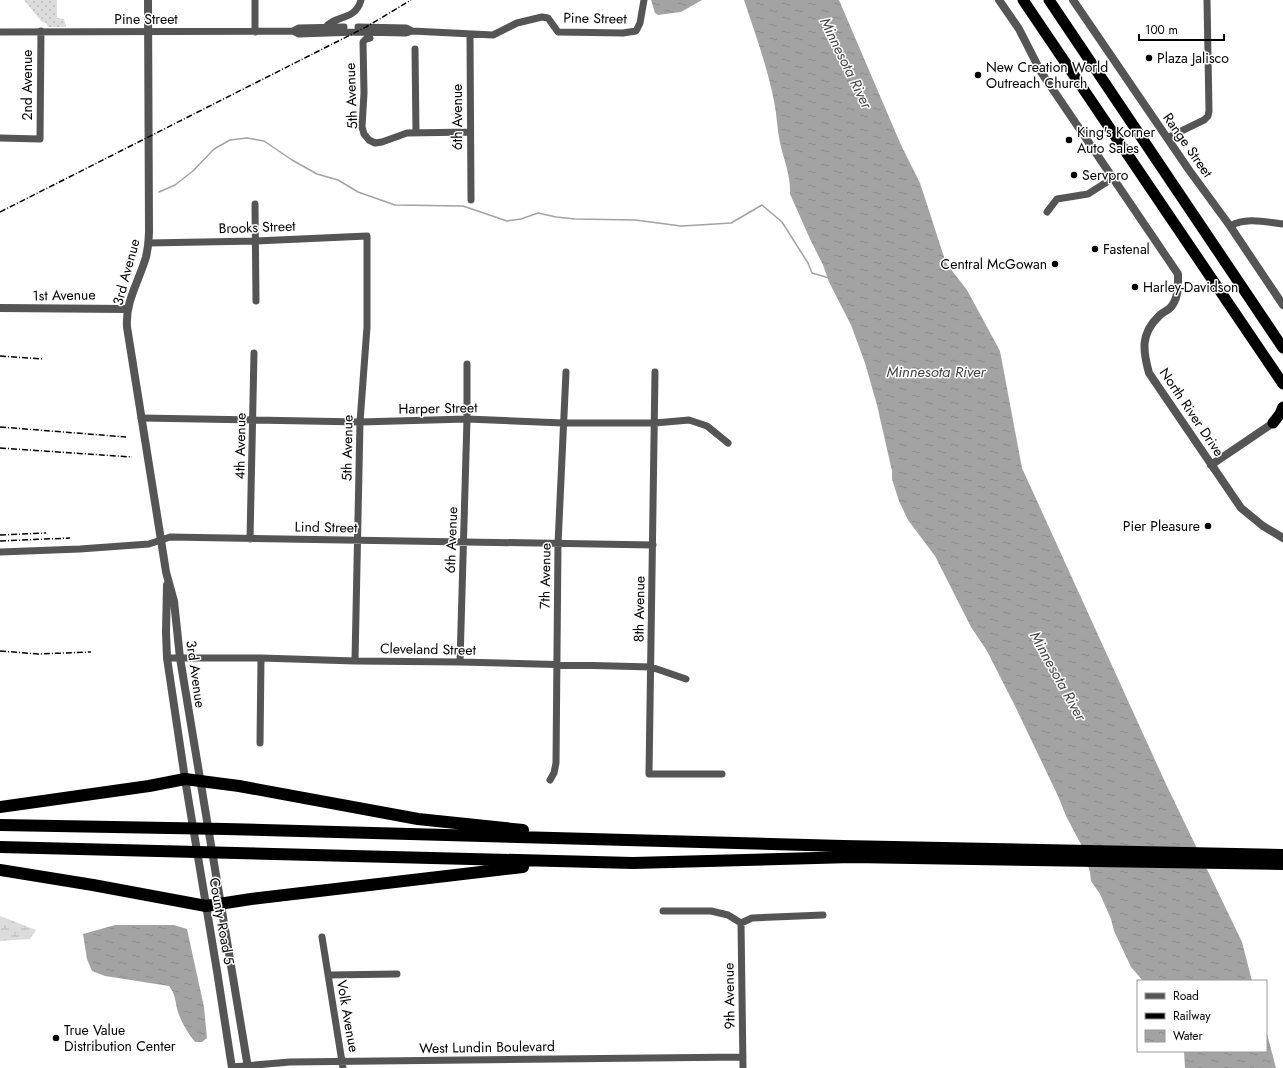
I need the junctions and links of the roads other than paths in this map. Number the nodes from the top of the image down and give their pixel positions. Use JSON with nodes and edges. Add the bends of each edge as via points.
{"nodes":[{"id":1,"x":148,"y":0,"type":"edge"},
{"id":2,"x":255,"y":0,"type":"edge"},
{"id":3,"x":361,"y":0,"type":"edge"},
{"id":4,"x":644,"y":0,"type":"edge"},
{"id":5,"x":999,"y":0,"type":"edge"},
{"id":6,"x":1023,"y":0,"type":"edge"},
{"id":7,"x":1049,"y":0,"type":"edge"},
{"id":8,"x":1073,"y":0,"type":"edge"},
{"id":9,"x":1207,"y":0,"type":"edge"},
{"id":10,"x":324,"y":28,"type":"junction"},
{"id":11,"x":412,"y":30,"type":"junction"},
{"id":12,"x":41,"y":31,"type":"junction"},
{"id":13,"x":293,"y":31,"type":"junction"},
{"id":14,"x":0,"y":32,"type":"edge"},
{"id":15,"x":148,"y":32,"type":"junction"},
{"id":16,"x":255,"y":32,"type":"junction"},
{"id":17,"x":470,"y":35,"type":"junction"},
{"id":18,"x":370,"y":38,"type":"dead end"},
{"id":19,"x":415,"y":49,"type":"dead end"},
{"id":20,"x":470,"y":132,"type":"junction"},
{"id":21,"x":416,"y":133,"type":"junction"},
{"id":22,"x":0,"y":138,"type":"edge"},
{"id":23,"x":1167,"y":138,"type":"junction"},
{"id":24,"x":1113,"y":178,"type":"junction"},
{"id":25,"x":471,"y":200,"type":"dead end"},
{"id":26,"x":255,"y":204,"type":"dead end"},
{"id":27,"x":1047,"y":212,"type":"dead end"},
{"id":28,"x":1283,"y":224,"type":"edge"},
{"id":29,"x":1230,"y":226,"type":"junction"},
{"id":30,"x":367,"y":236,"type":"joint"},
{"id":31,"x":256,"y":241,"type":"junction"},
{"id":32,"x":148,"y":243,"type":"junction"},
{"id":33,"x":256,"y":301,"type":"dead end"},
{"id":34,"x":1283,"y":305,"type":"edge"},
{"id":35,"x":0,"y":308,"type":"edge"},
{"id":36,"x":128,"y":309,"type":"junction"},
{"id":37,"x":1283,"y":348,"type":"edge"},
{"id":38,"x":254,"y":353,"type":"dead end"},
{"id":39,"x":467,"y":364,"type":"dead end"},
{"id":40,"x":566,"y":372,"type":"dead end"},
{"id":41,"x":655,"y":372,"type":"dead end"},
{"id":42,"x":1282,"y":385,"type":"edge"},
{"id":43,"x":1283,"y":406,"type":"edge"},
{"id":44,"x":142,"y":418,"type":"junction"},
{"id":45,"x":254,"y":419,"type":"junction"},
{"id":46,"x":467,"y":420,"type":"junction"},
{"id":47,"x":360,"y":422,"type":"junction"},
{"id":48,"x":1278,"y":422,"type":"edge"},
{"id":49,"x":563,"y":423,"type":"junction"},
{"id":50,"x":655,"y":423,"type":"junction"},
{"id":51,"x":728,"y":443,"type":"dead end"},
{"id":52,"x":1211,"y":465,"type":"junction"},
{"id":53,"x":1283,"y":538,"type":"edge"},
{"id":54,"x":250,"y":539,"type":"junction"},
{"id":55,"x":161,"y":540,"type":"junction"},
{"id":56,"x":358,"y":540,"type":"junction"},
{"id":57,"x":464,"y":542,"type":"junction"},
{"id":58,"x":558,"y":544,"type":"junction"},
{"id":59,"x":653,"y":545,"type":"junction"},
{"id":60,"x":0,"y":552,"type":"edge"},
{"id":61,"x":166,"y":572,"type":"junction"},
{"id":62,"x":167,"y":658,"type":"junction"},
{"id":63,"x":180,"y":658,"type":"junction"},
{"id":64,"x":261,"y":658,"type":"junction"},
{"id":65,"x":355,"y":661,"type":"junction"},
{"id":66,"x":460,"y":662,"type":"junction"},
{"id":67,"x":557,"y":664,"type":"junction"},
{"id":68,"x":651,"y":667,"type":"junction"},
{"id":69,"x":686,"y":679,"type":"dead end"},
{"id":70,"x":260,"y":743,"type":"dead end"},
{"id":71,"x":722,"y":774,"type":"dead end"},
{"id":72,"x":185,"y":779,"type":"junction"},
{"id":73,"x":550,"y":780,"type":"dead end"},
{"id":74,"x":200,"y":781,"type":"junction"},
{"id":75,"x":0,"y":807,"type":"edge"},
{"id":76,"x":0,"y":825,"type":"edge"},
{"id":77,"x":590,"y":840,"type":"junction"},
{"id":78,"x":0,"y":847,"type":"edge"},
{"id":79,"x":1008,"y":854,"type":"junction"},
{"id":80,"x":1278,"y":861,"type":"edge"},
{"id":81,"x":633,"y":863,"type":"junction"},
{"id":82,"x":0,"y":870,"type":"edge"},
{"id":83,"x":221,"y":904,"type":"junction"},
{"id":84,"x":206,"y":906,"type":"junction"},
{"id":85,"x":663,"y":911,"type":"dead end"},
{"id":86,"x":823,"y":915,"type":"dead end"},
{"id":87,"x":741,"y":923,"type":"junction"},
{"id":88,"x":322,"y":937,"type":"dead end"},
{"id":89,"x":397,"y":974,"type":"dead end"},
{"id":90,"x":328,"y":975,"type":"junction"},
{"id":91,"x":743,"y":1058,"type":"junction"},
{"id":92,"x":343,"y":1065,"type":"edge"},
{"id":93,"x":247,"y":1067,"type":"edge"},
{"id":94,"x":232,"y":1068,"type":"edge"},
{"id":95,"x":743,"y":1068,"type":"edge"}],
"edges":[{"from":1,"to":15,"type":"street","name":"3rd Avenue"},
{"from":2,"to":16,"type":"street"},
{"from":3,"to":10,"type":"street","via":[[359,7],[350,15],[327,24]]},
{"from":4,"to":17,"type":"street","name":"Pine Street","via":[[636,31],[558,32],[548,18],[542,17],[517,23],[493,35]]},
{"from":5,"to":24,"type":"street","name":"North River Drive","via":[[1019,29],[1041,72]]},
{"from":6,"to":42,"type":"highway"},
{"from":7,"to":37,"type":"highway"},
{"from":8,"to":23,"type":"street","name":"Range Street"},
{"from":9,"to":23,"type":"street","via":[[1208,116]]},
{"from":10,"to":11,"type":"street","name":"Pine Street"},
{"from":10,"to":13,"type":"street","name":"Pine Street","via":[[299,28]]},
{"from":11,"to":13,"type":"street","name":"Pine Street","via":[[406,33],[299,34]]},
{"from":11,"to":17,"type":"street","name":"Pine Street"},
{"from":12,"to":14,"type":"street","name":"Pine Street"},
{"from":12,"to":15,"type":"street","name":"Pine Street"},
{"from":12,"to":22,"type":"street","name":"2nd Avenue","via":[[40,139]]},
{"from":13,"to":16,"type":"street","name":"Pine Street"},
{"from":15,"to":16,"type":"street","name":"Pine Street"},
{"from":15,"to":32,"type":"street","name":"3rd Avenue"},
{"from":17,"to":20,"type":"street","name":"6th Avenue"},
{"from":18,"to":21,"type":"street","name":"5th Avenue","via":[[363,42],[364,134],[368,140],[375,143]]},
{"from":19,"to":21,"type":"street"},
{"from":20,"to":21,"type":"street","name":"5th Avenue"},
{"from":20,"to":25,"type":"street","name":"6th Avenue"},
{"from":23,"to":29,"type":"street","name":"Range Street"},
{"from":24,"to":27,"type":"street","via":[[1088,194],[1057,199]]},
{"from":24,"to":52,"type":"street","name":"North River Drive","via":[[1178,274],[1178,291],[1171,307],[1149,328],[1144,355],[1149,373]]},
{"from":26,"to":31,"type":"street"},
{"from":28,"to":29,"type":"street","via":[[1246,221]]},
{"from":29,"to":34,"type":"street","name":"Range Street"},
{"from":30,"to":31,"type":"street","name":"Brooks Street"},
{"from":30,"to":47,"type":"street","name":"5th Avenue","via":[[367,327]]},
{"from":31,"to":32,"type":"street","name":"Brooks Street"},
{"from":31,"to":33,"type":"street"},
{"from":32,"to":36,"type":"street","name":"3rd Avenue","via":[[146,257]]},
{"from":35,"to":36,"type":"street","name":"1st Avenue"},
{"from":36,"to":44,"type":"street","name":"3rd Avenue","via":[[129,342]]},
{"from":38,"to":45,"type":"street","name":"4th Avenue"},
{"from":39,"to":46,"type":"street","name":"6th Avenue"},
{"from":40,"to":49,"type":"street","name":"7th Avenue"},
{"from":41,"to":50,"type":"street","name":"8th Avenue"},
{"from":43,"to":48,"type":"highway"},
{"from":44,"to":45,"type":"street","name":"Harper Street"},
{"from":44,"to":55,"type":"street","name":"3rd Avenue"},
{"from":45,"to":47,"type":"street","name":"Harper Street"},
{"from":45,"to":54,"type":"street","name":"4th Avenue"},
{"from":46,"to":47,"type":"street","name":"Harper Street"},
{"from":46,"to":49,"type":"street","name":"Harper Street"},
{"from":46,"to":57,"type":"street","name":"6th Avenue"},
{"from":47,"to":56,"type":"street","name":"5th Avenue"},
{"from":48,"to":52,"type":"street"},
{"from":49,"to":50,"type":"street","name":"Harper Street"},
{"from":49,"to":58,"type":"street","name":"7th Avenue"},
{"from":50,"to":51,"type":"street","name":"Harper Street","via":[[689,420],[708,426]]},
{"from":50,"to":59,"type":"street","name":"8th Avenue"},
{"from":52,"to":53,"type":"street","name":"North River Drive","via":[[1241,508]]},
{"from":54,"to":55,"type":"street","name":"Lind Street","via":[[170,537]]},
{"from":54,"to":56,"type":"street","name":"Lind Street"},
{"from":55,"to":60,"type":"street","name":"Lind Street","via":[[125,546]]},
{"from":55,"to":61,"type":"street","name":"3rd Avenue"},
{"from":56,"to":57,"type":"street","name":"Lind Street"},
{"from":56,"to":65,"type":"street","name":"5th Avenue"},
{"from":57,"to":58,"type":"street","name":"Lind Street"},
{"from":57,"to":66,"type":"street","name":"6th Avenue"},
{"from":58,"to":59,"type":"street","name":"Lind Street"},
{"from":58,"to":67,"type":"street","name":"7th Avenue"},
{"from":59,"to":68,"type":"street","name":"8th Avenue"},
{"from":61,"to":62,"type":"street","name":"3rd Avenue"},
{"from":61,"to":63,"type":"street","name":"3rd Avenue","via":[[174,601]]},
{"from":62,"to":63,"type":"street","name":"Cleveland Street"},
{"from":62,"to":72,"type":"street","name":"3rd Avenue"},
{"from":63,"to":64,"type":"street","name":"Cleveland Street"},
{"from":63,"to":74,"type":"street","name":"3rd Avenue"},
{"from":64,"to":65,"type":"street","name":"Cleveland Street"},
{"from":64,"to":70,"type":"street"},
{"from":65,"to":66,"type":"street","name":"Cleveland Street"},
{"from":66,"to":67,"type":"street","name":"Cleveland Street"},
{"from":67,"to":68,"type":"street","name":"Cleveland Street"},
{"from":67,"to":73,"type":"street","name":"7th Avenue","via":[[556,763]]},
{"from":68,"to":69,"type":"street","name":"Cleveland Street"},
{"from":68,"to":71,"type":"street","name":"8th Avenue","via":[[649,774]]},
{"from":72,"to":74,"type":"highway"},
{"from":72,"to":75,"type":"highway"},
{"from":72,"to":84,"type":"street","name":"County Road 5"},
{"from":74,"to":77,"type":"highway","via":[[418,819]]},
{"from":74,"to":83,"type":"street","name":"County Road 5"},
{"from":76,"to":77,"type":"highway"},
{"from":77,"to":79,"type":"highway"},
{"from":78,"to":81,"type":"highway"},
{"from":79,"to":80,"type":"highway"},
{"from":79,"to":81,"type":"highway"},
{"from":81,"to":83,"type":"highway","via":[[519,868]]},
{"from":82,"to":84,"type":"highway"},
{"from":83,"to":84,"type":"highway"},
{"from":83,"to":93,"type":"street","name":"County Road 5"},
{"from":84,"to":94,"type":"street","name":"County Road 5"},
{"from":85,"to":87,"type":"street","via":[[711,911],[728,915]]},
{"from":86,"to":87,"type":"street","via":[[752,918]]},
{"from":87,"to":91,"type":"street","name":"9th Avenue"},
{"from":88,"to":90,"type":"street","name":"Volk Avenue"},
{"from":89,"to":90,"type":"street","name":"Volk Avenue"},
{"from":90,"to":92,"type":"street","name":"Volk Avenue"},
{"from":91,"to":92,"type":"street","name":"West Lundin Boulevard"},
{"from":91,"to":95,"type":"street","name":"9th Avenue"},
{"from":92,"to":93,"type":"street","name":"West Lundin Boulevard","via":[[290,1062]]},
{"from":93,"to":94,"type":"street","name":"West Lundin Boulevard"}]}
